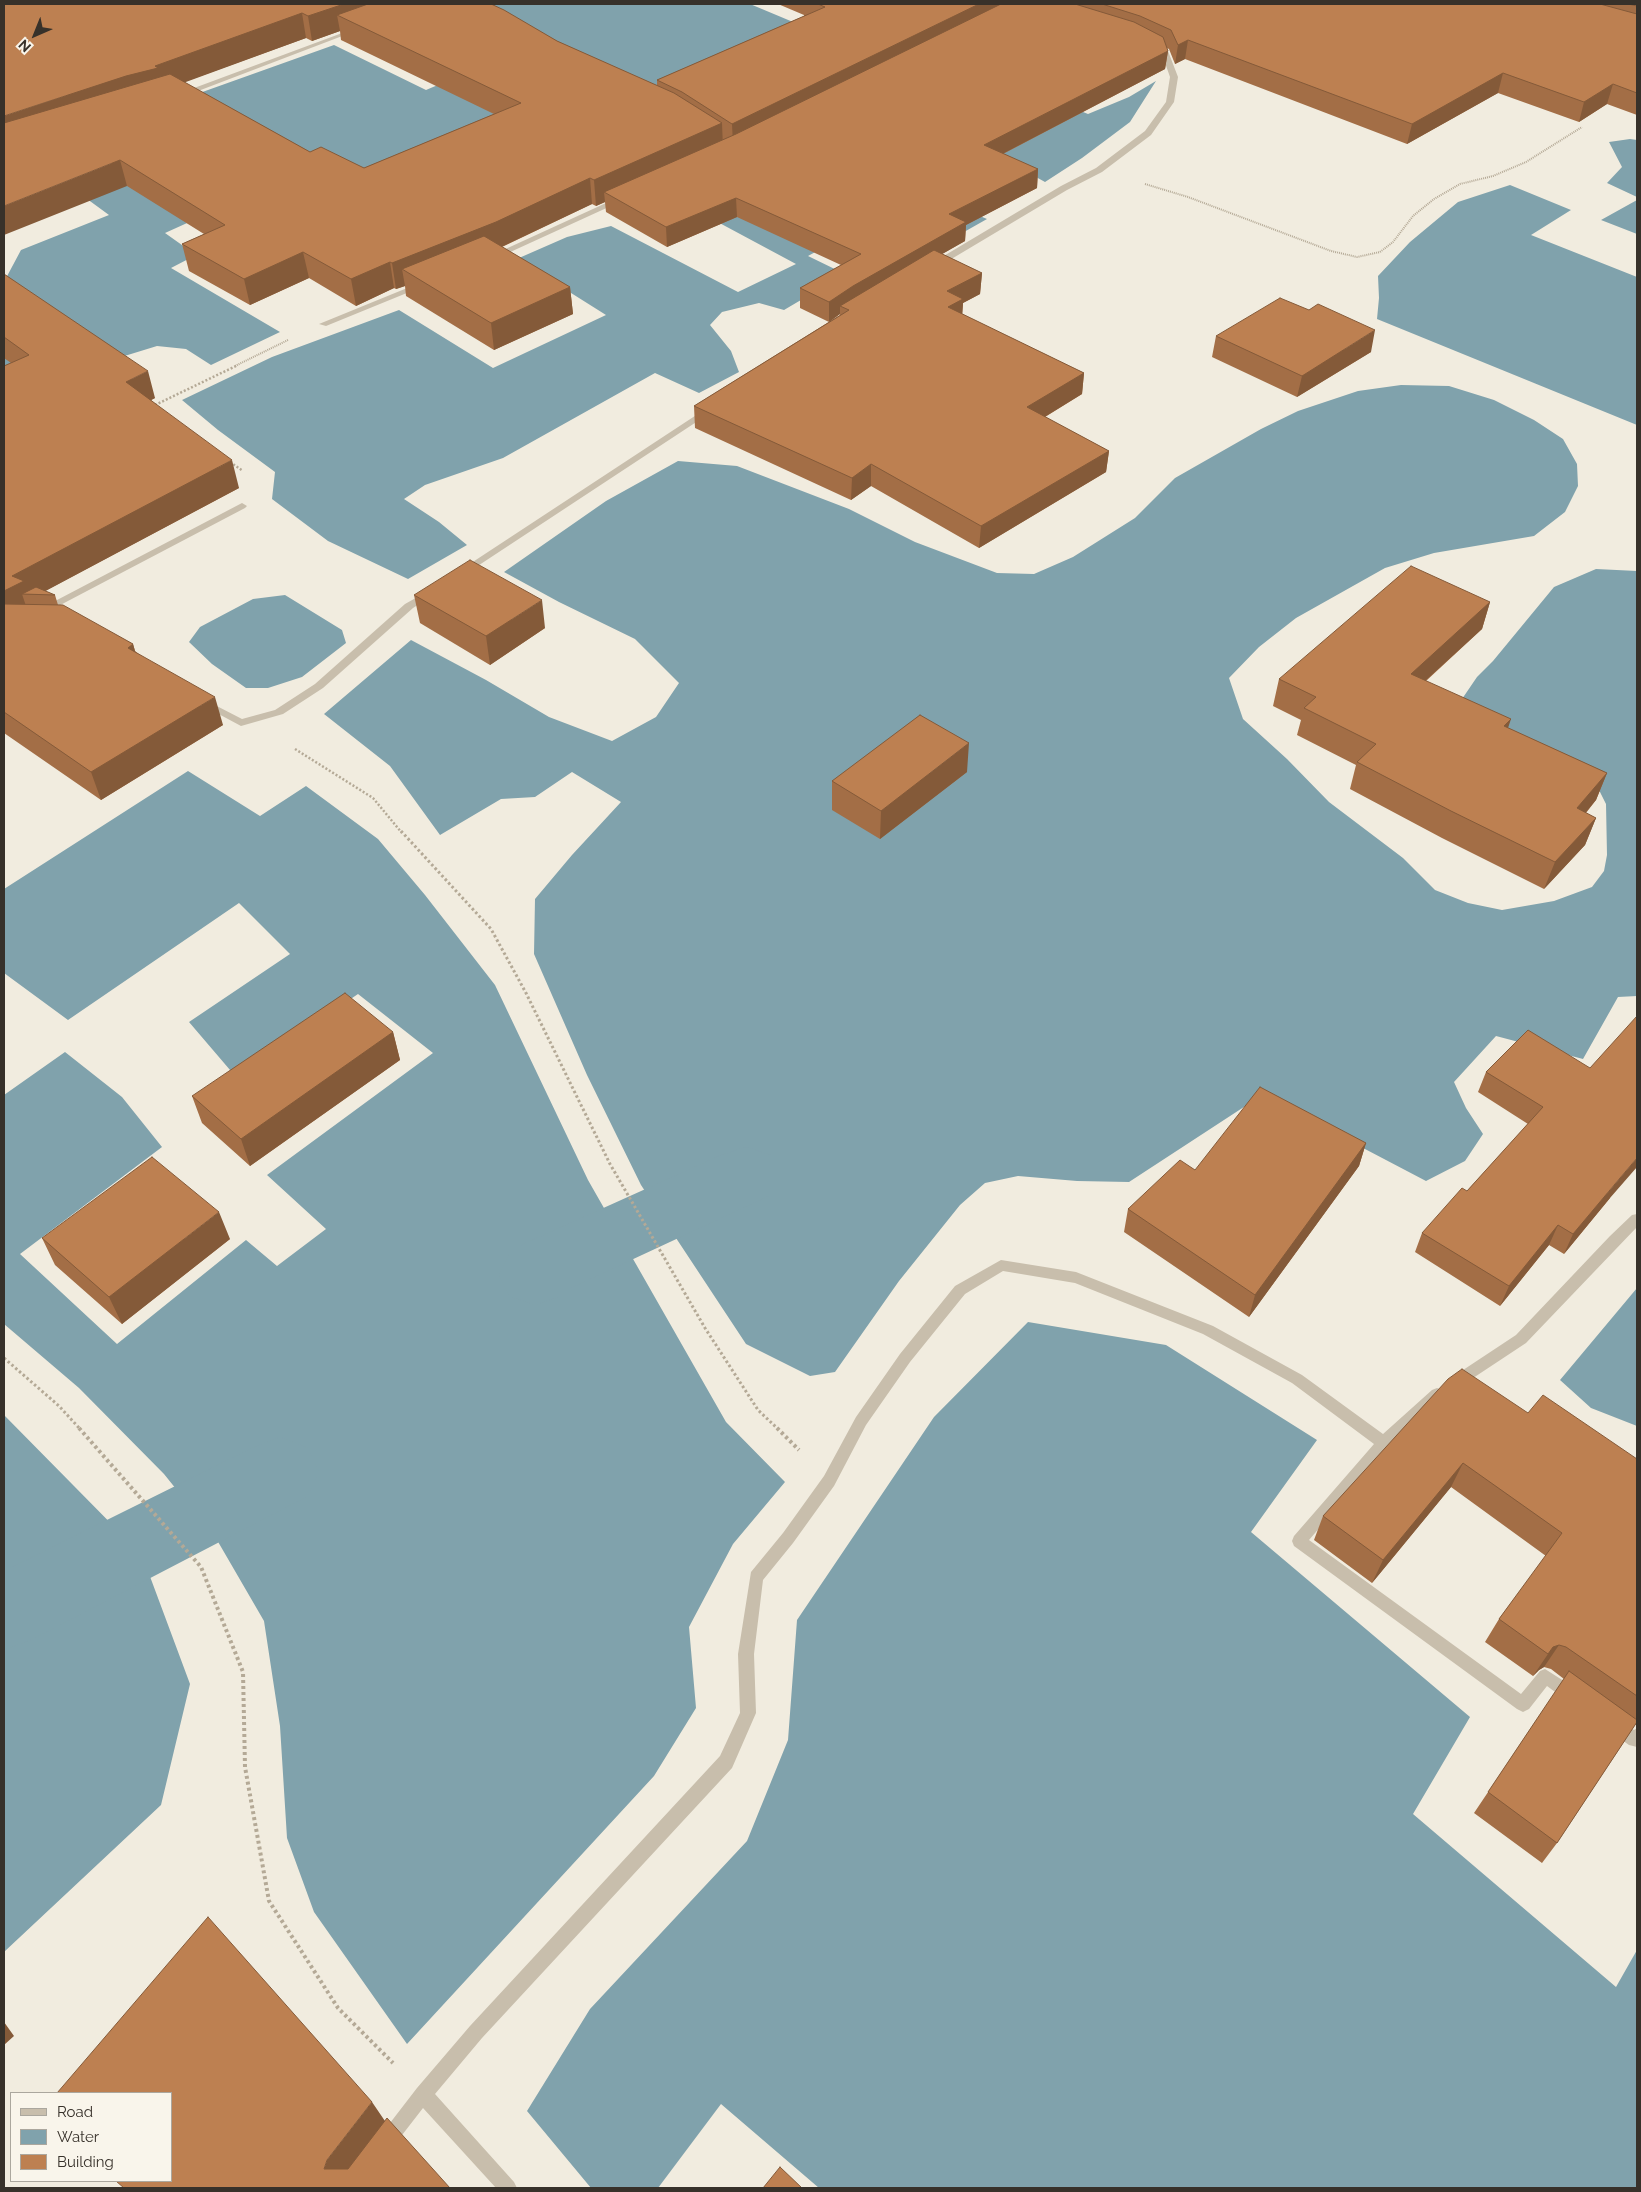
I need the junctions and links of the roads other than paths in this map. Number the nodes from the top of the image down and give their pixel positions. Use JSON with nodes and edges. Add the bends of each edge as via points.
{"nodes":[{"id":1,"x":362,"y":28,"type":"edge"},
{"id":2,"x":1150,"y":46,"type":"edge"},
{"id":3,"x":176,"y":95,"type":"edge"},
{"id":4,"x":626,"y":197,"type":"edge"},
{"id":5,"x":479,"y":262,"type":"edge"},
{"id":6,"x":925,"y":270,"type":"edge"},
{"id":7,"x":432,"y":281,"type":"edge"},
{"id":8,"x":323,"y":324,"type":"road end"},
{"id":9,"x":717,"y":404,"type":"edge"},
{"id":10,"x":242,"y":506,"type":"road end"},
{"id":11,"x":36,"y":614,"type":"edge"},
{"id":12,"x":192,"y":696,"type":"edge"},
{"id":13,"x":1637,"y":1219,"type":"edge"},
{"id":14,"x":1384,"y":1443,"type":"junction"},
{"id":15,"x":1582,"y":1703,"type":"edge"},
{"id":16,"x":1605,"y":1718,"type":"edge"},
{"id":17,"x":1637,"y":1736,"type":"edge"},
{"id":18,"x":423,"y":2094,"type":"junction"},
{"id":19,"x":375,"y":2157,"type":"edge"},
{"id":20,"x":508,"y":2188,"type":"edge"}],
"edges":[{"from":1,"to":3,"type":"street"},
{"from":2,"to":6,"type":"street","via":[[1165,53],[1174,77],[1170,102],[1148,133],[1099,170]]},
{"from":4,"to":5,"type":"street"},
{"from":7,"to":8,"type":"street"},
{"from":9,"to":12,"type":"street","via":[[409,606],[319,686],[279,712],[242,723]]},
{"from":10,"to":11,"type":"street"},
{"from":13,"to":14,"type":"street","via":[[1521,1339],[1434,1395]]},
{"from":14,"to":15,"type":"street","via":[[1299,1541],[1523,1704],[1545,1676]]},
{"from":14,"to":18,"type":"street","via":[[1297,1379],[1208,1330],[1076,1278],[1001,1265],[960,1290],[905,1358],[861,1421],[829,1481],[756,1577],[746,1654],[748,1713],[726,1762],[476,2032]]},
{"from":16,"to":17,"type":"street","via":[[1635,1740]]},
{"from":18,"to":19,"type":"street"},
{"from":18,"to":20,"type":"street"}]}
